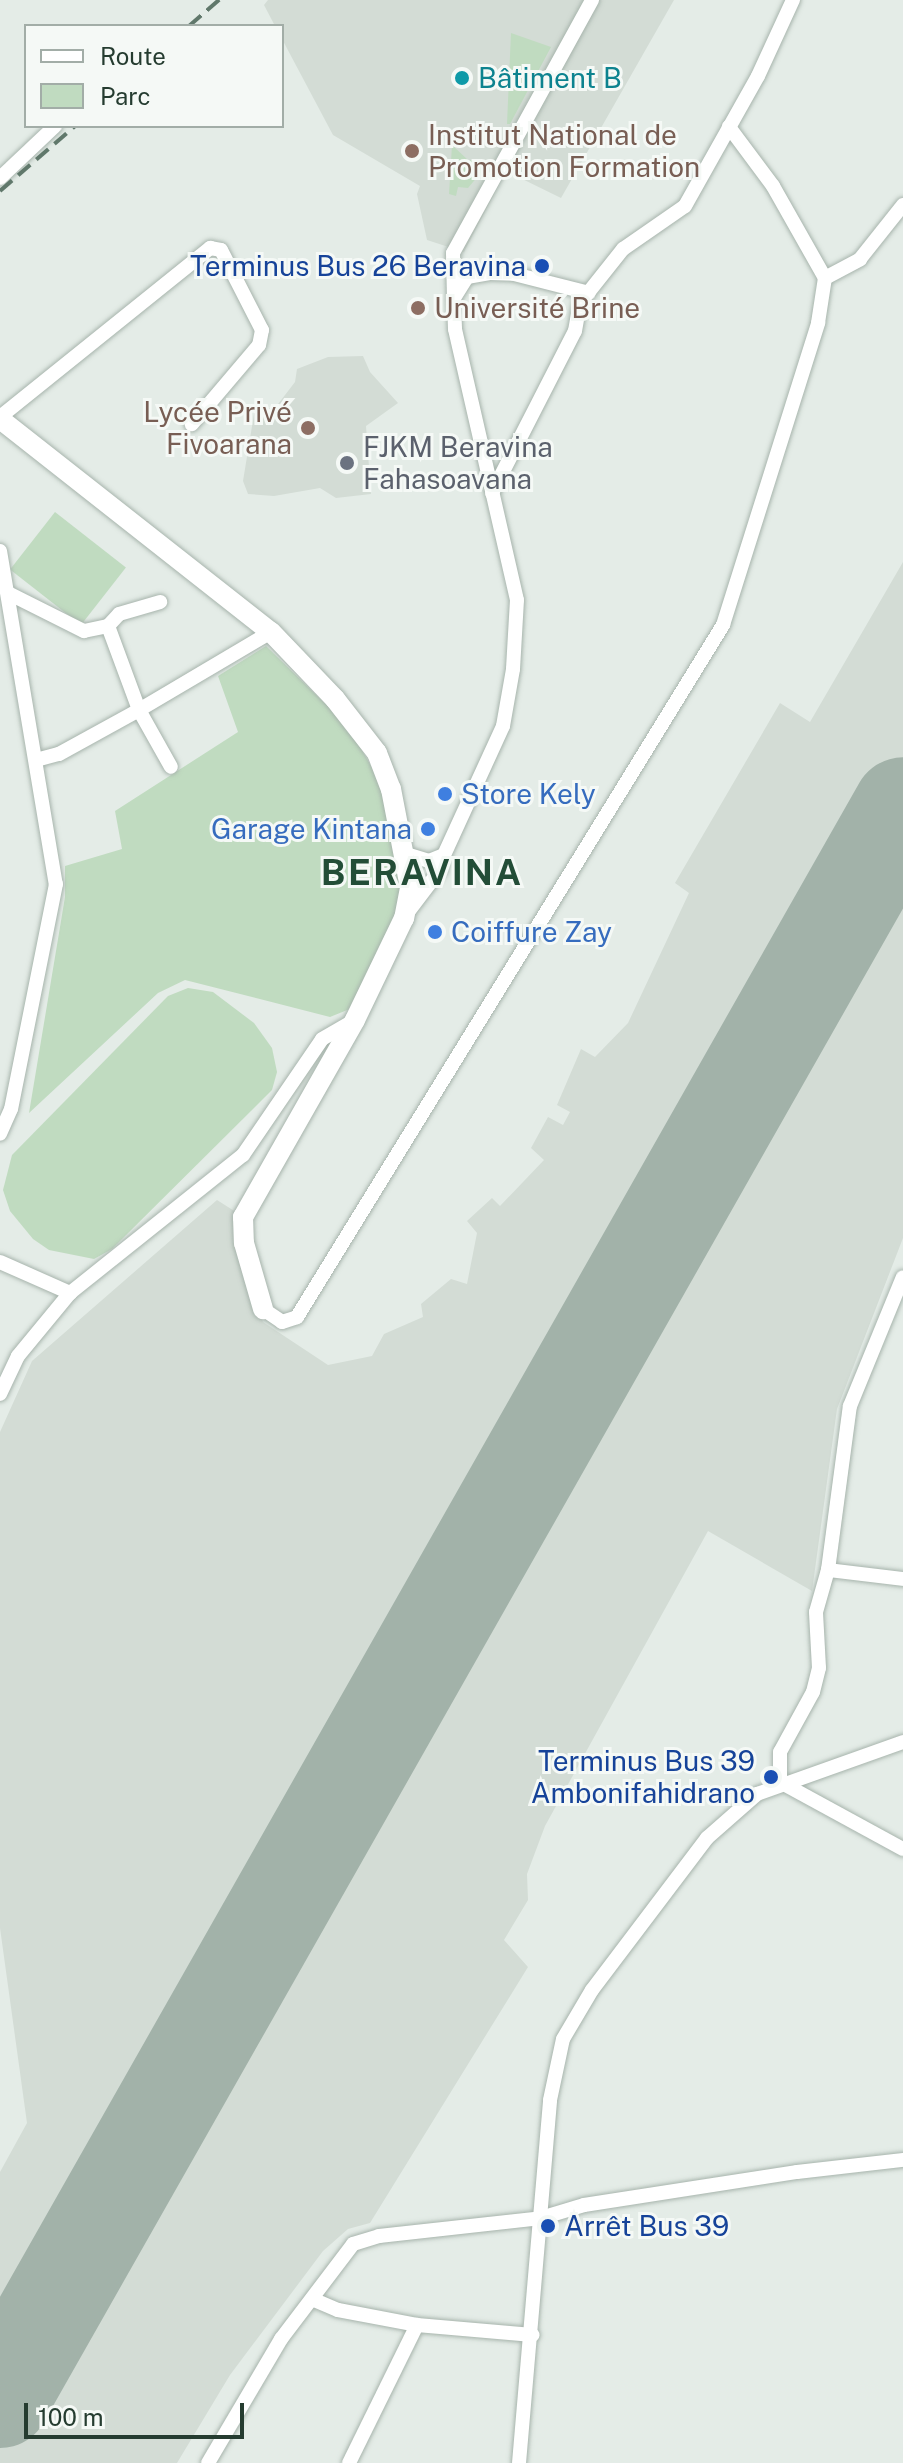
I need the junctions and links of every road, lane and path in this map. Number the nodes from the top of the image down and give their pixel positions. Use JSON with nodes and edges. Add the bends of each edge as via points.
{"nodes":[{"id":1,"x":592,"y":0,"type":"edge"},
{"id":2,"x":793,"y":0,"type":"edge"},
{"id":3,"x":729,"y":127,"type":"junction"},
{"id":4,"x":53,"y":128,"type":"edge"},
{"id":5,"x":0,"y":178,"type":"edge"},
{"id":6,"x":903,"y":205,"type":"edge"},
{"id":7,"x":825,"y":278,"type":"junction"},
{"id":8,"x":589,"y":293,"type":"junction"},
{"id":9,"x":454,"y":298,"type":"junction"},
{"id":10,"x":0,"y":418,"type":"edge"},
{"id":11,"x":192,"y":424,"type":"dead end"},
{"id":12,"x":492,"y":493,"type":"junction"},
{"id":13,"x":0,"y":551,"type":"edge"},
{"id":14,"x":10,"y":594,"type":"junction"},
{"id":15,"x":160,"y":602,"type":"dead end"},
{"id":16,"x":108,"y":626,"type":"junction"},
{"id":17,"x":271,"y":632,"type":"junction"},
{"id":18,"x":139,"y":710,"type":"junction"},
{"id":19,"x":36,"y":760,"type":"junction"},
{"id":20,"x":171,"y":767,"type":"dead end"},
{"id":21,"x":406,"y":854,"type":"junction"},
{"id":22,"x":444,"y":855,"type":"junction"},
{"id":23,"x":404,"y":918,"type":"junction"},
{"id":24,"x":355,"y":1020,"type":"junction"},
{"id":25,"x":0,"y":1134,"type":"edge"},
{"id":26,"x":0,"y":1262,"type":"edge"},
{"id":27,"x":903,"y":1277,"type":"edge"},
{"id":28,"x":70,"y":1293,"type":"junction"},
{"id":29,"x":263,"y":1309,"type":"joint"},
{"id":30,"x":0,"y":1394,"type":"edge"},
{"id":31,"x":828,"y":1570,"type":"junction"},
{"id":32,"x":903,"y":1579,"type":"edge"},
{"id":33,"x":903,"y":1742,"type":"edge"},
{"id":34,"x":780,"y":1782,"type":"junction"},
{"id":35,"x":903,"y":1849,"type":"edge"},
{"id":36,"x":903,"y":2160,"type":"edge"},
{"id":37,"x":541,"y":2218,"type":"junction"},
{"id":38,"x":312,"y":2299,"type":"junction"},
{"id":39,"x":417,"y":2325,"type":"junction"},
{"id":40,"x":533,"y":2335,"type":"junction"},
{"id":41,"x":208,"y":2463,"type":"edge"},
{"id":42,"x":349,"y":2463,"type":"edge"},
{"id":43,"x":519,"y":2463,"type":"edge"}],
"edges":[{"from":1,"to":9,"type":"street","via":[[453,253]]},
{"from":2,"to":3,"type":"street"},
{"from":3,"to":7,"type":"street","via":[[773,186]]},
{"from":3,"to":8,"type":"street","via":[[685,206],[623,249]]},
{"from":4,"to":5,"type":"street"},
{"from":6,"to":7,"type":"street","via":[[860,259]]},
{"from":7,"to":29,"type":"street","via":[[818,323],[723,625],[297,1317],[282,1322]]},
{"from":8,"to":9,"type":"street","via":[[490,273],[467,277]]},
{"from":8,"to":12,"type":"street"},
{"from":9,"to":12,"type":"street","via":[[455,329]]},
{"from":10,"to":11,"type":"street","via":[[210,248],[221,250],[262,330],[259,345]]},
{"from":10,"to":17,"type":"street"},
{"from":12,"to":22,"type":"street","via":[[517,600],[513,669],[503,726]]},
{"from":13,"to":14,"type":"street"},
{"from":14,"to":16,"type":"street","via":[[84,631]]},
{"from":14,"to":19,"type":"street"},
{"from":15,"to":16,"type":"street","via":[[119,614]]},
{"from":16,"to":18,"type":"street"},
{"from":17,"to":18,"type":"street"},
{"from":17,"to":21,"type":"street","via":[[377,753]]},
{"from":18,"to":19,"type":"street","via":[[59,754]]},
{"from":18,"to":20,"type":"street"},
{"from":19,"to":25,"type":"street","via":[[56,884],[11,1109]]},
{"from":21,"to":22,"type":"street","via":[[429,861]]},
{"from":21,"to":23,"type":"street","via":[[410,888]]},
{"from":22,"to":23,"type":"street","via":[[440,870]]},
{"from":23,"to":24,"type":"street"},
{"from":24,"to":28,"type":"street","via":[[322,1039],[243,1155]]},
{"from":24,"to":29,"type":"street","via":[[243,1217],[244,1243]]},
{"from":26,"to":28,"type":"street"},
{"from":27,"to":31,"type":"street","via":[[850,1406]]},
{"from":28,"to":30,"type":"street","via":[[18,1356]]},
{"from":31,"to":32,"type":"street"},
{"from":31,"to":34,"type":"street","via":[[816,1612],[819,1668],[813,1692],[780,1752]]},
{"from":33,"to":34,"type":"street"},
{"from":34,"to":35,"type":"street"},
{"from":34,"to":37,"type":"street","via":[[757,1794],[707,1838],[592,1990],[563,2039],[550,2100]]},
{"from":36,"to":37,"type":"street","via":[[584,2205]]},
{"from":37,"to":38,"type":"street","via":[[379,2236],[353,2244]]},
{"from":37,"to":40,"type":"street"},
{"from":38,"to":39,"type":"street","via":[[338,2310]]},
{"from":38,"to":41,"type":"street","via":[[281,2339]]},
{"from":39,"to":40,"type":"street"},
{"from":39,"to":42,"type":"street"},
{"from":40,"to":43,"type":"street"}]}
